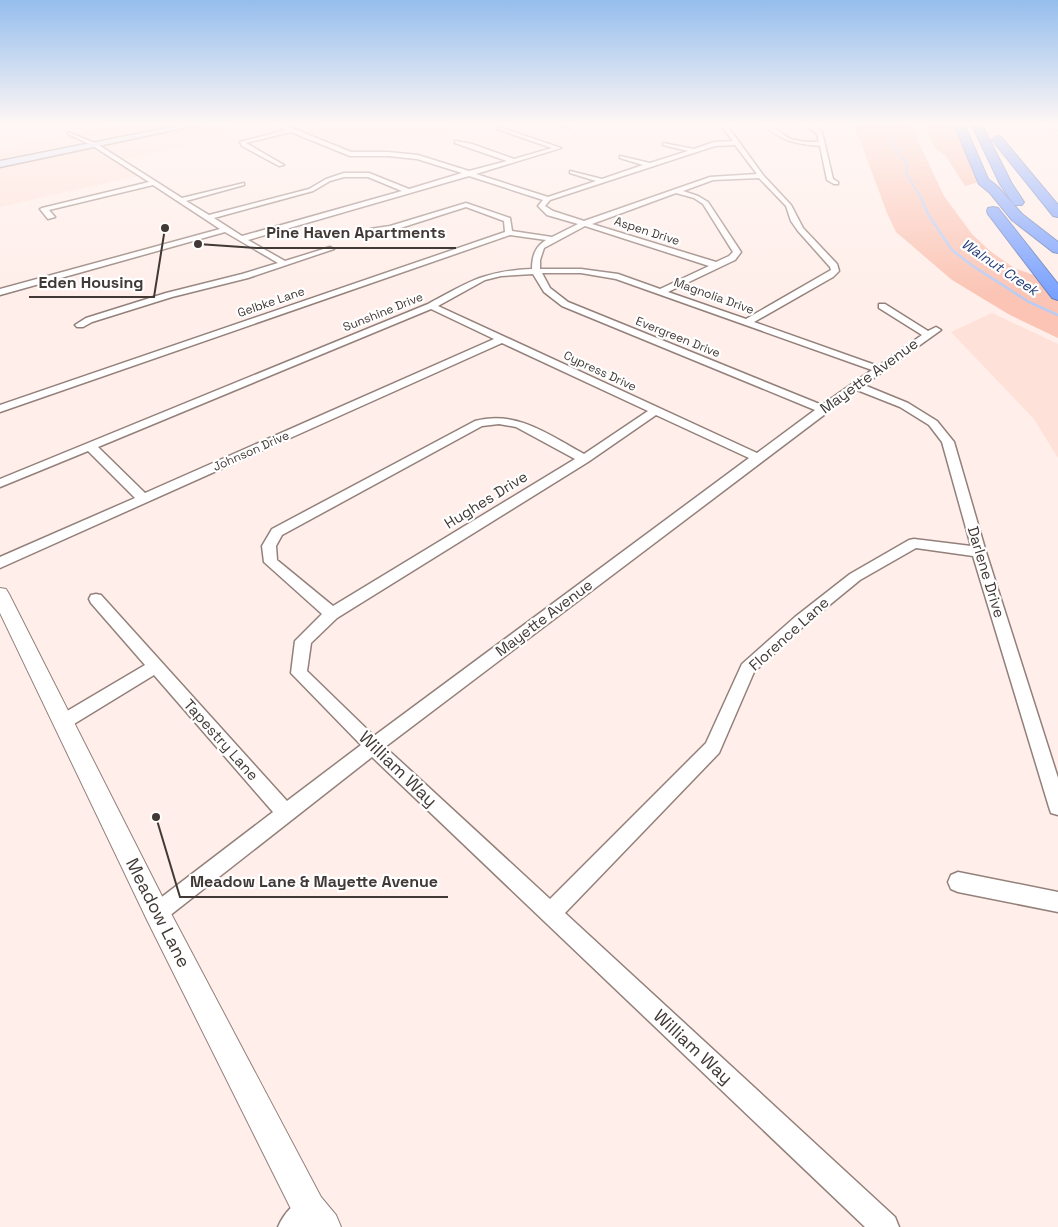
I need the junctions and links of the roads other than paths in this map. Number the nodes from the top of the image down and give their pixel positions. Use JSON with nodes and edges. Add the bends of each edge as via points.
{"nodes":[{"id":1,"x":151,"y":181,"type":"edge"},
{"id":2,"x":326,"y":181,"type":"edge"},
{"id":3,"x":384,"y":181,"type":"edge"},
{"id":4,"x":443,"y":181,"type":"edge"},
{"id":5,"x":492,"y":181,"type":"edge"},
{"id":6,"x":603,"y":181,"type":"edge"},
{"id":7,"x":703,"y":181,"type":"edge"},
{"id":8,"x":766,"y":181,"type":"edge"},
{"id":9,"x":832,"y":181,"type":"edge"},
{"id":10,"x":983,"y":181,"type":"joint"},
{"id":11,"x":1005,"y":181,"type":"edge"},
{"id":12,"x":1033,"y":181,"type":"edge"},
{"id":13,"x":1036,"y":181,"type":"edge"},
{"id":14,"x":154,"y":183,"type":"junction"},
{"id":15,"x":242,"y":184,"type":"dead end"},
{"id":16,"x":836,"y":184,"type":"dead end"},
{"id":17,"x":1036,"y":185,"type":"junction"},
{"id":18,"x":408,"y":191,"type":"junction"},
{"id":19,"x":676,"y":191,"type":"junction"},
{"id":20,"x":548,"y":199,"type":"junction"},
{"id":21,"x":181,"y":200,"type":"junction"},
{"id":22,"x":1058,"y":213,"type":"edge"},
{"id":23,"x":50,"y":217,"type":"dead end"},
{"id":24,"x":210,"y":217,"type":"junction"},
{"id":25,"x":587,"y":223,"type":"junction"},
{"id":26,"x":228,"y":229,"type":"junction"},
{"id":27,"x":373,"y":231,"type":"dead end"},
{"id":28,"x":508,"y":233,"type":"junction"},
{"id":29,"x":1058,"y":236,"type":"edge"},
{"id":30,"x":241,"y":239,"type":"junction"},
{"id":31,"x":553,"y":239,"type":"junction"},
{"id":32,"x":330,"y":249,"type":"dead end"},
{"id":33,"x":1058,"y":249,"type":"edge"},
{"id":34,"x":284,"y":263,"type":"junction"},
{"id":35,"x":716,"y":265,"type":"junction"},
{"id":36,"x":536,"y":271,"type":"junction"},
{"id":37,"x":662,"y":291,"type":"junction"},
{"id":38,"x":0,"y":292,"type":"edge"},
{"id":39,"x":1058,"y":295,"type":"edge"},
{"id":40,"x":431,"y":306,"type":"junction"},
{"id":41,"x":882,"y":306,"type":"dead end"},
{"id":42,"x":748,"y":322,"type":"junction"},
{"id":43,"x":80,"y":325,"type":"dead end"},
{"id":44,"x":502,"y":339,"type":"junction"},
{"id":45,"x":878,"y":369,"type":"junction"},
{"id":46,"x":856,"y":386,"type":"junction"},
{"id":47,"x":0,"y":409,"type":"edge"},
{"id":48,"x":823,"y":409,"type":"junction"},
{"id":49,"x":655,"y":411,"type":"junction"},
{"id":50,"x":89,"y":445,"type":"junction"},
{"id":51,"x":758,"y":458,"type":"junction"},
{"id":52,"x":584,"y":459,"type":"junction"},
{"id":53,"x":0,"y":482,"type":"edge"},
{"id":54,"x":144,"y":499,"type":"junction"},
{"id":55,"x":979,"y":552,"type":"junction"},
{"id":56,"x":0,"y":562,"type":"edge"},
{"id":57,"x":0,"y":594,"type":"edge"},
{"id":58,"x":96,"y":599,"type":"dead end"},
{"id":59,"x":332,"y":614,"type":"junction"},
{"id":60,"x":156,"y":666,"type":"junction"},
{"id":61,"x":63,"y":722,"type":"junction"},
{"id":62,"x":373,"y":746,"type":"junction"},
{"id":63,"x":1058,"y":807,"type":"edge"},
{"id":64,"x":286,"y":814,"type":"junction"},
{"id":65,"x":958,"y":882,"type":"dead end"},
{"id":66,"x":1058,"y":902,"type":"edge"},
{"id":67,"x":158,"y":913,"type":"junction"},
{"id":68,"x":551,"y":913,"type":"junction"},
{"id":69,"x":308,"y":1221,"type":"edge"},
{"id":70,"x":885,"y":1227,"type":"edge"}],
"edges":[{"from":1,"to":14,"type":"street"},
{"from":2,"to":24,"type":"street","via":[[311,190]]},
{"from":3,"to":18,"type":"street"},
{"from":4,"to":18,"type":"street"},
{"from":5,"to":20,"type":"street"},
{"from":6,"to":20,"type":"street"},
{"from":7,"to":19,"type":"street"},
{"from":8,"to":42,"type":"street","via":[[789,206],[796,224],[834,266],[835,272]]},
{"from":9,"to":16,"type":"street"},
{"from":10,"to":33,"type":"highway","via":[[1017,217]]},
{"from":10,"to":39,"type":"highway","via":[[980,188],[996,216]]},
{"from":11,"to":29,"type":"highway","via":[[1023,209]]},
{"from":12,"to":17,"type":"highway"},
{"from":13,"to":17,"type":"highway"},
{"from":14,"to":21,"type":"street"},
{"from":14,"to":23,"type":"street","via":[[44,209]]},
{"from":15,"to":21,"type":"street"},
{"from":17,"to":22,"type":"highway"},
{"from":18,"to":30,"type":"street"},
{"from":19,"to":25,"type":"street"},
{"from":19,"to":35,"type":"street","via":[[706,203],[737,252]]},
{"from":20,"to":25,"type":"street","name":"Aspen Drive","via":[[541,206],[550,213]]},
{"from":21,"to":24,"type":"street"},
{"from":24,"to":26,"type":"street"},
{"from":25,"to":31,"type":"street"},
{"from":25,"to":35,"type":"street","name":"Aspen Drive"},
{"from":26,"to":30,"type":"street"},
{"from":26,"to":38,"type":"street"},
{"from":27,"to":28,"type":"street","via":[[466,205],[507,220]]},
{"from":28,"to":31,"type":"street","name":"Gelbke Lane"},
{"from":28,"to":47,"type":"street","name":"Gelbke Lane"},
{"from":30,"to":34,"type":"street"},
{"from":31,"to":36,"type":"street","via":[[541,247]]},
{"from":32,"to":34,"type":"street"},
{"from":34,"to":43,"type":"street","via":[[169,295]]},
{"from":35,"to":37,"type":"street"},
{"from":36,"to":37,"type":"street","name":"Magnolia Drive","via":[[618,277]]},
{"from":36,"to":40,"type":"street","name":"Sunshine Drive","via":[[490,276]]},
{"from":36,"to":48,"type":"street","name":"Evergreen Drive","via":[[547,290],[565,304]]},
{"from":37,"to":42,"type":"street","name":"Magnolia Drive"},
{"from":40,"to":44,"type":"street","name":"Cypress Drive"},
{"from":40,"to":50,"type":"street","name":"Sunshine Drive"},
{"from":41,"to":45,"type":"street","name":"Mayette Avenue","via":[[932,332]]},
{"from":42,"to":45,"type":"street","name":"Magnolia Drive"},
{"from":44,"to":49,"type":"street","name":"Cypress Drive"},
{"from":44,"to":54,"type":"street","name":"Johnson Drive"},
{"from":45,"to":46,"type":"street","name":"Mayette Avenue"},
{"from":46,"to":48,"type":"street","name":"Mayette Avenue"},
{"from":46,"to":55,"type":"street","name":"Darlene Drive","via":[[904,405],[934,423],[948,442]]},
{"from":48,"to":51,"type":"street","name":"Mayette Avenue"},
{"from":49,"to":51,"type":"street","name":"Cypress Drive"},
{"from":49,"to":52,"type":"street","name":"Hughes Drive"},
{"from":50,"to":53,"type":"street","name":"Sunshine Drive"},
{"from":50,"to":54,"type":"street"},
{"from":51,"to":62,"type":"street","name":"Mayette Avenue"},
{"from":52,"to":59,"type":"street","name":"Hughes Drive"},
{"from":52,"to":59,"type":"street","via":[[519,424],[479,423],[277,532],[270,541],[268,552],[271,562]]},
{"from":54,"to":56,"type":"street","name":"Johnson Drive"},
{"from":55,"to":63,"type":"street","name":"Darlene Drive"},
{"from":55,"to":68,"type":"street","name":"Florence Lane","via":[[914,543],[854,577],[800,621],[748,668],[713,748]]},
{"from":57,"to":61,"type":"street","name":"Meadow Lane"},
{"from":58,"to":60,"type":"street","name":"Tapestry Lane"},
{"from":59,"to":62,"type":"street","name":"William Way","via":[[303,641],[299,673]]},
{"from":60,"to":61,"type":"street"},
{"from":60,"to":64,"type":"street","name":"Tapestry Lane"},
{"from":61,"to":67,"type":"street","name":"Meadow Lane"},
{"from":62,"to":64,"type":"street","name":"Mayette Avenue"},
{"from":62,"to":68,"type":"street","name":"William Way"},
{"from":64,"to":67,"type":"street","name":"Mayette Avenue"},
{"from":65,"to":66,"type":"street"},
{"from":67,"to":69,"type":"street","name":"Meadow Lane"},
{"from":68,"to":70,"type":"street","name":"William Way"}]}
